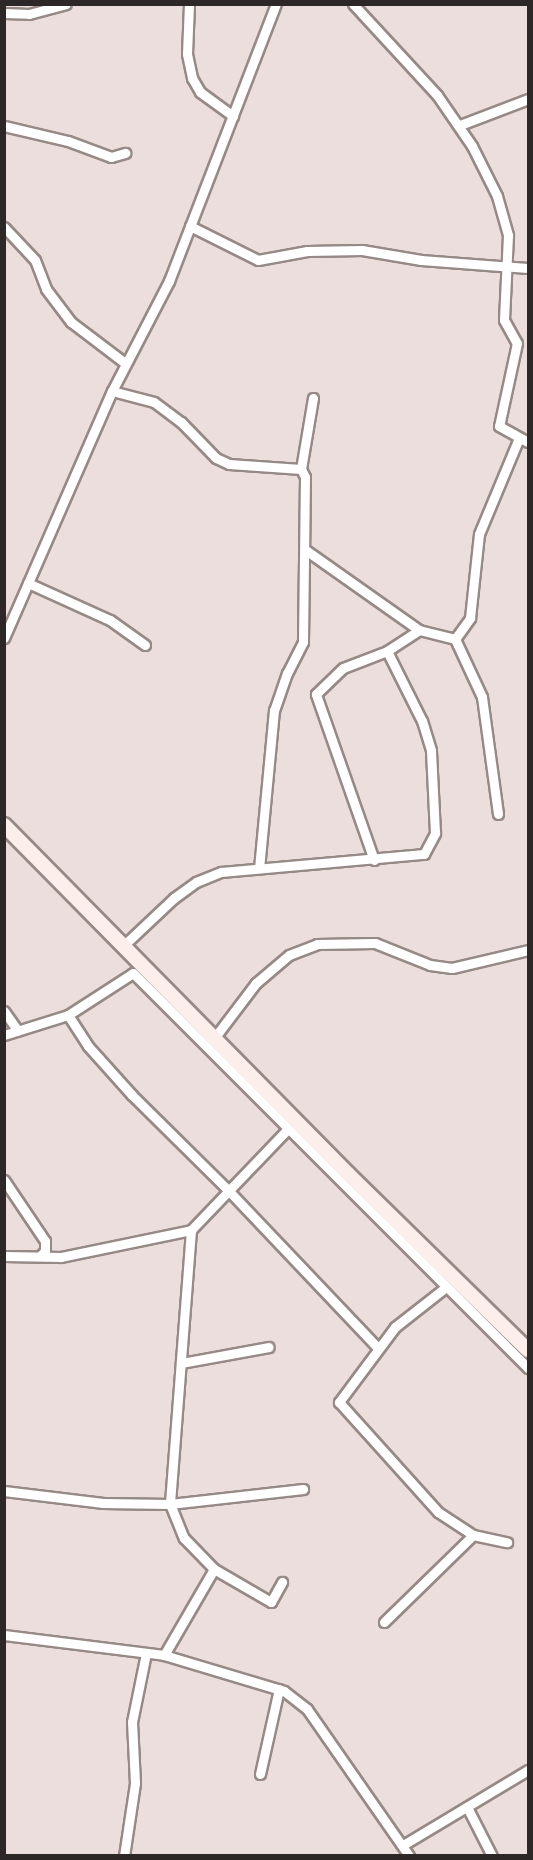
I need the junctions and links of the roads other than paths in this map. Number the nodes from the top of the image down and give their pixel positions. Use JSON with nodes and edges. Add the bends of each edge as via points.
{"nodes":[{"id":1,"x":66,"y":4,"type":"edge"},
{"id":2,"x":189,"y":4,"type":"edge"},
{"id":3,"x":276,"y":4,"type":"edge"},
{"id":4,"x":353,"y":4,"type":"edge"},
{"id":5,"x":4,"y":13,"type":"edge"},
{"id":6,"x":528,"y":99,"type":"edge"},
{"id":7,"x":233,"y":116,"type":"junction"},
{"id":8,"x":460,"y":125,"type":"junction"},
{"id":9,"x":4,"y":126,"type":"edge"},
{"id":10,"x":125,"y":153,"type":"dead end"},
{"id":11,"x":190,"y":226,"type":"junction"},
{"id":12,"x":4,"y":227,"type":"edge"},
{"id":13,"x":506,"y":266,"type":"junction"},
{"id":14,"x":528,"y":268,"type":"edge"},
{"id":15,"x":125,"y":363,"type":"junction"},
{"id":16,"x":112,"y":391,"type":"junction"},
{"id":17,"x":313,"y":398,"type":"dead end"},
{"id":18,"x":524,"y":440,"type":"edge"},
{"id":19,"x":301,"y":469,"type":"junction"},
{"id":20,"x":307,"y":551,"type":"junction"},
{"id":21,"x":28,"y":583,"type":"junction"},
{"id":22,"x":419,"y":630,"type":"junction"},
{"id":23,"x":4,"y":638,"type":"edge"},
{"id":24,"x":455,"y":639,"type":"junction"},
{"id":25,"x":145,"y":645,"type":"dead end"},
{"id":26,"x":387,"y":651,"type":"junction"},
{"id":27,"x":498,"y":814,"type":"dead end"},
{"id":28,"x":4,"y":825,"type":"edge"},
{"id":29,"x":374,"y":860,"type":"junction"},
{"id":30,"x":259,"y":868,"type":"junction"},
{"id":31,"x":123,"y":946,"type":"junction"},
{"id":32,"x":528,"y":950,"type":"edge"},
{"id":33,"x":4,"y":1011,"type":"edge"},
{"id":34,"x":68,"y":1015,"type":"junction"},
{"id":35,"x":18,"y":1031,"type":"junction"},
{"id":36,"x":4,"y":1035,"type":"edge"},
{"id":37,"x":215,"y":1037,"type":"junction"},
{"id":38,"x":288,"y":1129,"type":"junction"},
{"id":39,"x":4,"y":1180,"type":"edge"},
{"id":40,"x":228,"y":1190,"type":"junction"},
{"id":41,"x":191,"y":1230,"type":"junction"},
{"id":42,"x":4,"y":1256,"type":"edge"},
{"id":43,"x":40,"y":1256,"type":"junction"},
{"id":44,"x":446,"y":1287,"type":"junction"},
{"id":45,"x":268,"y":1347,"type":"dead end"},
{"id":46,"x":377,"y":1347,"type":"junction"},
{"id":47,"x":528,"y":1350,"type":"edge"},
{"id":48,"x":181,"y":1363,"type":"junction"},
{"id":49,"x":528,"y":1368,"type":"edge"},
{"id":50,"x":303,"y":1489,"type":"dead end"},
{"id":51,"x":4,"y":1491,"type":"edge"},
{"id":52,"x":170,"y":1504,"type":"junction"},
{"id":53,"x":473,"y":1535,"type":"junction"},
{"id":54,"x":507,"y":1542,"type":"dead end"},
{"id":55,"x":214,"y":1569,"type":"junction"},
{"id":56,"x":282,"y":1581,"type":"dead end"},
{"id":57,"x":384,"y":1622,"type":"dead end"},
{"id":58,"x":4,"y":1635,"type":"edge"},
{"id":59,"x":146,"y":1653,"type":"junction"},
{"id":60,"x":164,"y":1655,"type":"junction"},
{"id":61,"x":279,"y":1689,"type":"junction"},
{"id":62,"x":528,"y":1770,"type":"edge"},
{"id":63,"x":260,"y":1774,"type":"dead end"},
{"id":64,"x":467,"y":1807,"type":"junction"},
{"id":65,"x":403,"y":1845,"type":"junction"},
{"id":66,"x":124,"y":1856,"type":"edge"},
{"id":67,"x":410,"y":1856,"type":"edge"},
{"id":68,"x":492,"y":1856,"type":"edge"}],
"edges":[{"from":1,"to":5,"type":"street","via":[[29,14]]},
{"from":2,"to":7,"type":"street","via":[[188,54],[192,78],[200,92]]},
{"from":3,"to":7,"type":"street"},
{"from":4,"to":8,"type":"street","via":[[399,50]]},
{"from":6,"to":8,"type":"street"},
{"from":7,"to":11,"type":"street"},
{"from":8,"to":13,"type":"street","via":[[497,196],[508,235]]},
{"from":9,"to":10,"type":"street","via":[[68,141],[111,157]]},
{"from":11,"to":13,"type":"street","via":[[258,260],[307,251],[362,250],[421,260]]},
{"from":11,"to":15,"type":"street","via":[[169,281]]},
{"from":12,"to":15,"type":"street","via":[[35,260],[46,288],[71,322]]},
{"from":13,"to":14,"type":"street"},
{"from":13,"to":18,"type":"street","via":[[504,320],[517,343],[498,417],[499,426]]},
{"from":15,"to":16,"type":"street"},
{"from":16,"to":19,"type":"street","via":[[154,402],[222,461]]},
{"from":16,"to":21,"type":"street"},
{"from":17,"to":19,"type":"street"},
{"from":18,"to":24,"type":"street","via":[[479,534],[470,618]]},
{"from":19,"to":20,"type":"street","via":[[305,477]]},
{"from":20,"to":22,"type":"street"},
{"from":20,"to":30,"type":"street","via":[[302,594],[303,642],[274,710]]},
{"from":21,"to":23,"type":"street"},
{"from":21,"to":25,"type":"street","via":[[110,620]]},
{"from":22,"to":24,"type":"street"},
{"from":22,"to":26,"type":"street"},
{"from":24,"to":27,"type":"street","via":[[482,697]]},
{"from":26,"to":29,"type":"street","via":[[343,668],[316,694]]},
{"from":26,"to":29,"type":"street","via":[[422,721],[431,750],[435,834],[424,854]]},
{"from":28,"to":31,"type":"main road"},
{"from":29,"to":30,"type":"street"},
{"from":30,"to":31,"type":"street","via":[[221,872],[196,882]]},
{"from":31,"to":37,"type":"main road"},
{"from":32,"to":37,"type":"street","via":[[452,968],[430,965],[375,943],[317,944],[289,955],[256,983]]},
{"from":33,"to":35,"type":"street"},
{"from":34,"to":35,"type":"street"},
{"from":34,"to":38,"type":"street","via":[[133,973]]},
{"from":34,"to":40,"type":"street","via":[[88,1046],[132,1095]]},
{"from":35,"to":36,"type":"street"},
{"from":37,"to":47,"type":"main road"},
{"from":38,"to":40,"type":"street"},
{"from":38,"to":44,"type":"street"},
{"from":39,"to":43,"type":"street","via":[[45,1241],[45,1251]]},
{"from":40,"to":41,"type":"street"},
{"from":40,"to":46,"type":"street"},
{"from":41,"to":43,"type":"street","via":[[118,1248],[62,1257]]},
{"from":41,"to":48,"type":"street"},
{"from":42,"to":43,"type":"street"},
{"from":44,"to":46,"type":"street","via":[[395,1327]]},
{"from":44,"to":49,"type":"street"},
{"from":45,"to":48,"type":"street"},
{"from":46,"to":53,"type":"street","via":[[339,1402],[438,1512]]},
{"from":48,"to":52,"type":"street"},
{"from":50,"to":52,"type":"street"},
{"from":51,"to":52,"type":"street","via":[[103,1503]]},
{"from":52,"to":55,"type":"street","via":[[184,1538]]},
{"from":53,"to":54,"type":"street"},
{"from":53,"to":57,"type":"street"},
{"from":55,"to":56,"type":"street","via":[[271,1602]]},
{"from":55,"to":60,"type":"street"},
{"from":58,"to":59,"type":"street"},
{"from":59,"to":60,"type":"street"},
{"from":59,"to":66,"type":"street","via":[[132,1722],[135,1784]]},
{"from":60,"to":61,"type":"street"},
{"from":61,"to":63,"type":"street"},
{"from":61,"to":65,"type":"street","via":[[307,1709]]},
{"from":62,"to":64,"type":"street"},
{"from":64,"to":65,"type":"street"},
{"from":64,"to":68,"type":"street"},
{"from":65,"to":67,"type":"street"}]}
